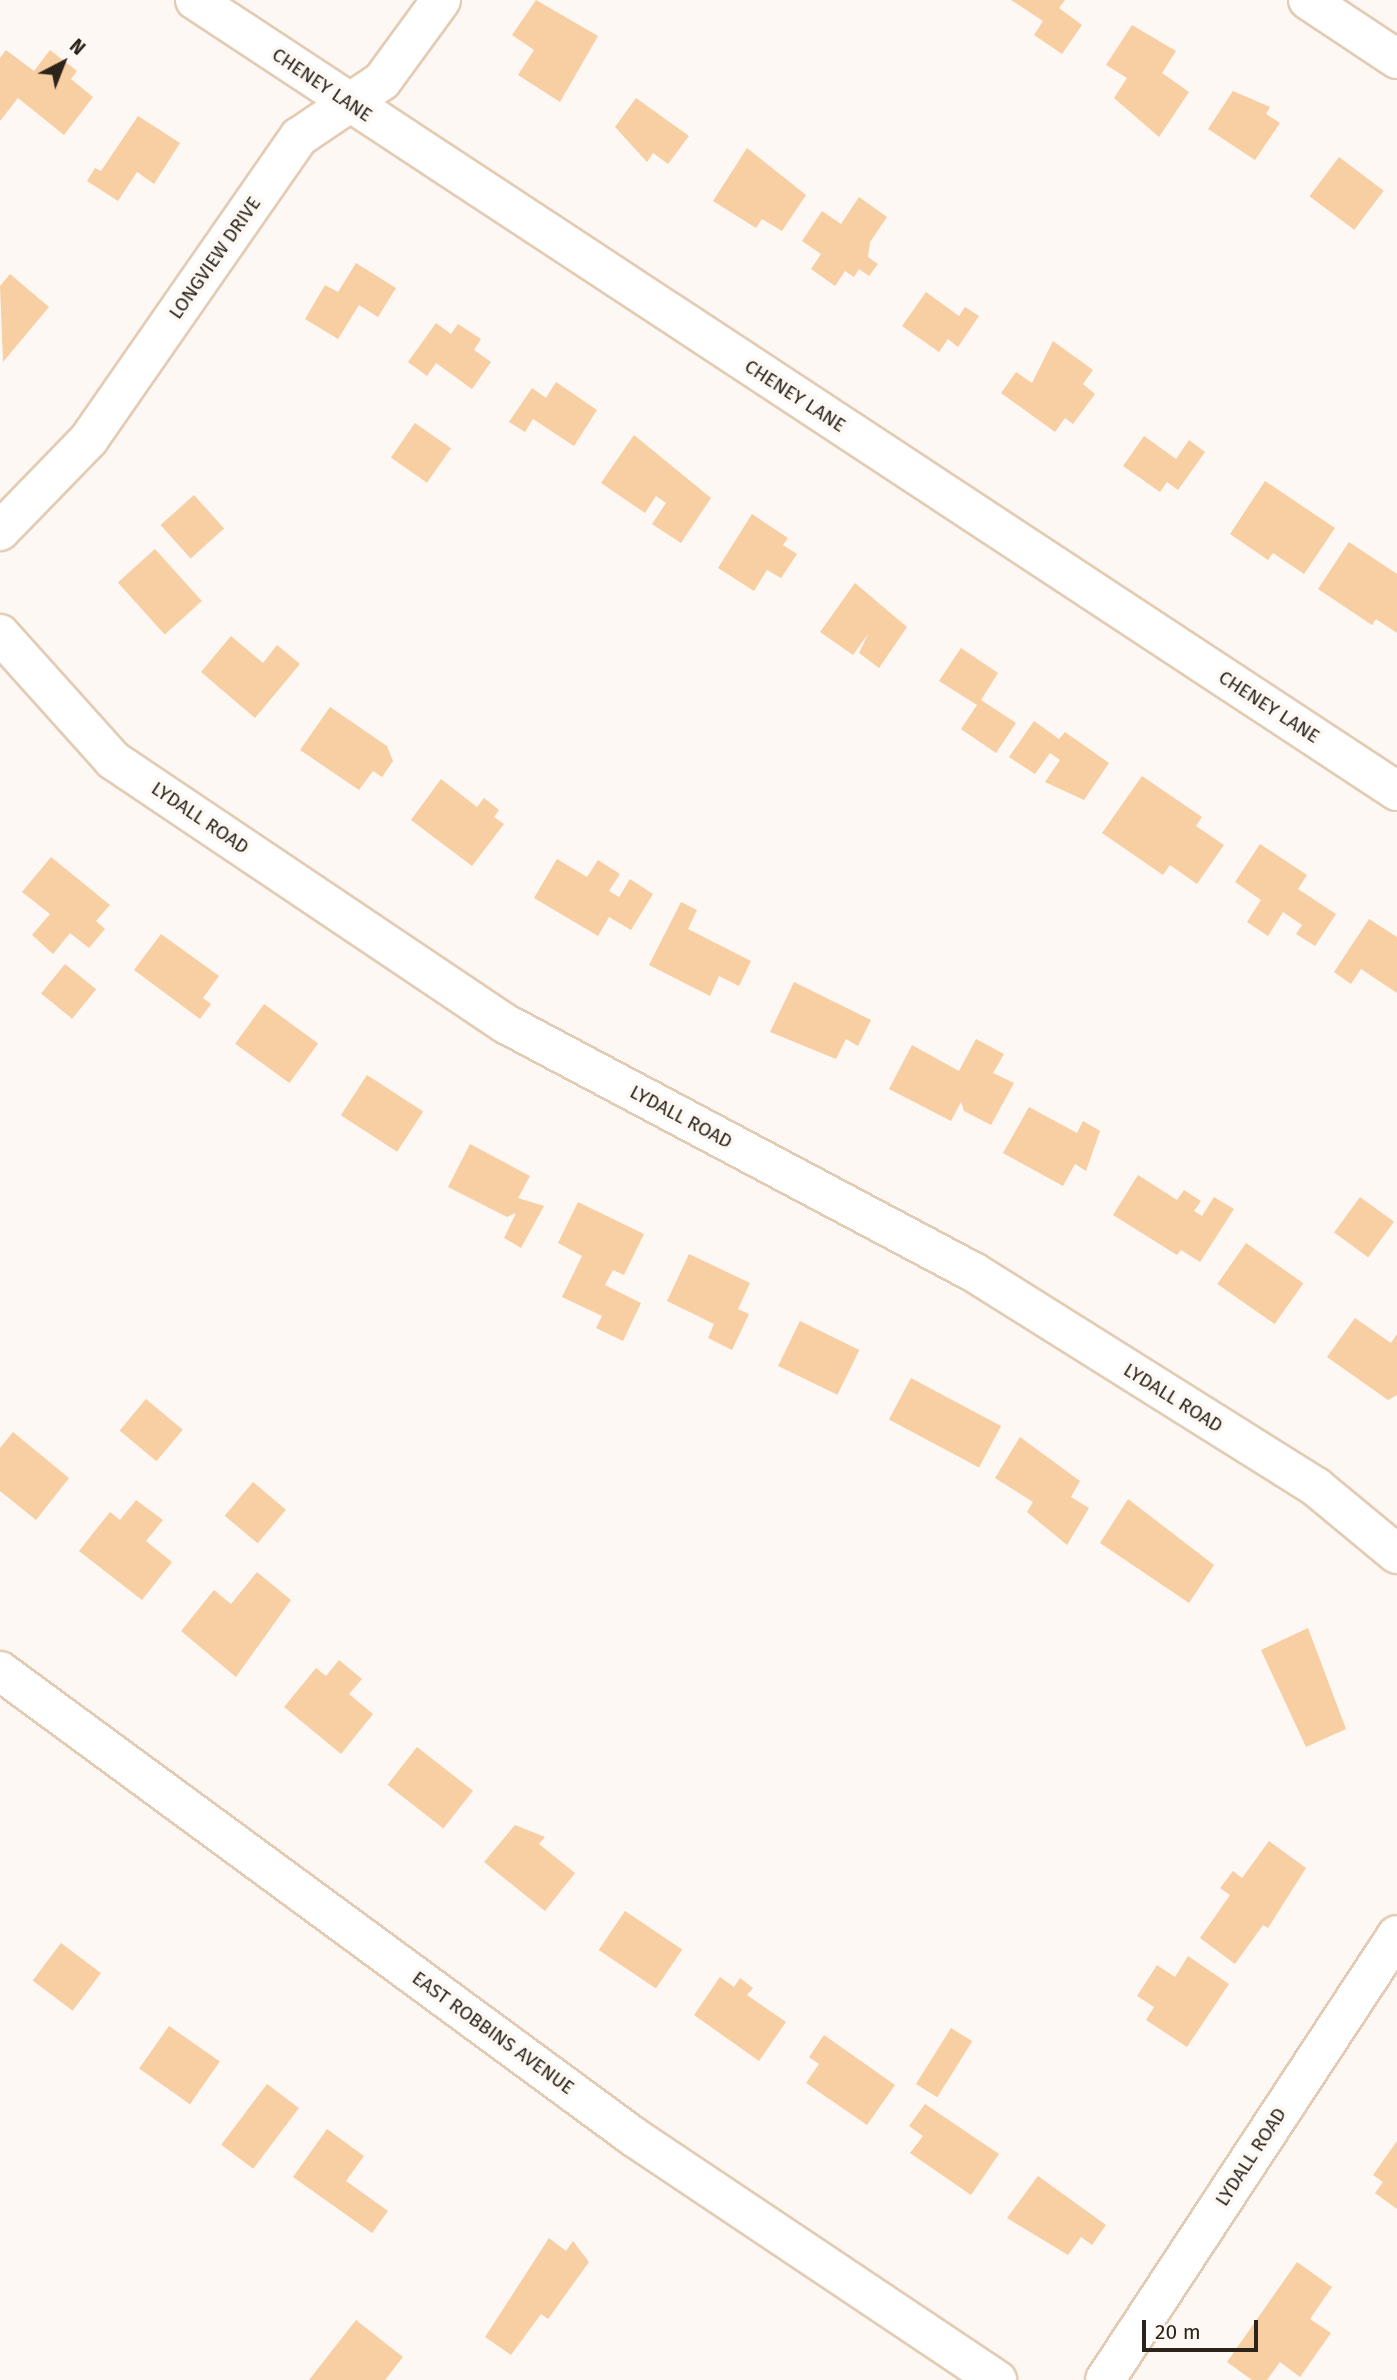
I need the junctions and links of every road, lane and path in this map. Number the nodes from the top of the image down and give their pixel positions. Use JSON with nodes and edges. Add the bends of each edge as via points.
{"nodes":[{"id":1,"x":195,"y":0,"type":"edge"},
{"id":2,"x":441,"y":0,"type":"edge"},
{"id":3,"x":1308,"y":0,"type":"edge"},
{"id":4,"x":1397,"y":58,"type":"edge"},
{"id":5,"x":348,"y":103,"type":"junction"},
{"id":6,"x":0,"y":531,"type":"edge"},
{"id":7,"x":0,"y":634,"type":"edge"},
{"id":8,"x":1397,"y":791,"type":"edge"},
{"id":9,"x":1397,"y":1555,"type":"edge"},
{"id":10,"x":0,"y":1671,"type":"edge"},
{"id":11,"x":1397,"y":1935,"type":"edge"},
{"id":12,"x":997,"y":2380,"type":"edge"},
{"id":13,"x":1105,"y":2380,"type":"edge"}],
"edges":[{"from":1,"to":5,"type":"street","name":"CHENEY LANE"},
{"from":2,"to":5,"type":"street","name":"LONGVIEW DRIVE","via":[[382,81]]},
{"from":3,"to":4,"type":"street"},
{"from":5,"to":6,"type":"street","name":"LONGVIEW DRIVE","via":[[299,137],[89,439]]},
{"from":5,"to":8,"type":"street","name":"CHENEY LANE"},
{"from":7,"to":9,"type":"street","name":"LYDALL ROAD","via":[[113,760],[506,1024],[975,1273],[1316,1487]]},
{"from":10,"to":12,"type":"street","name":"EAST ROBBINS AVENUE","via":[[635,2137]]},
{"from":11,"to":13,"type":"street","name":"LYDALL ROAD"}]}
